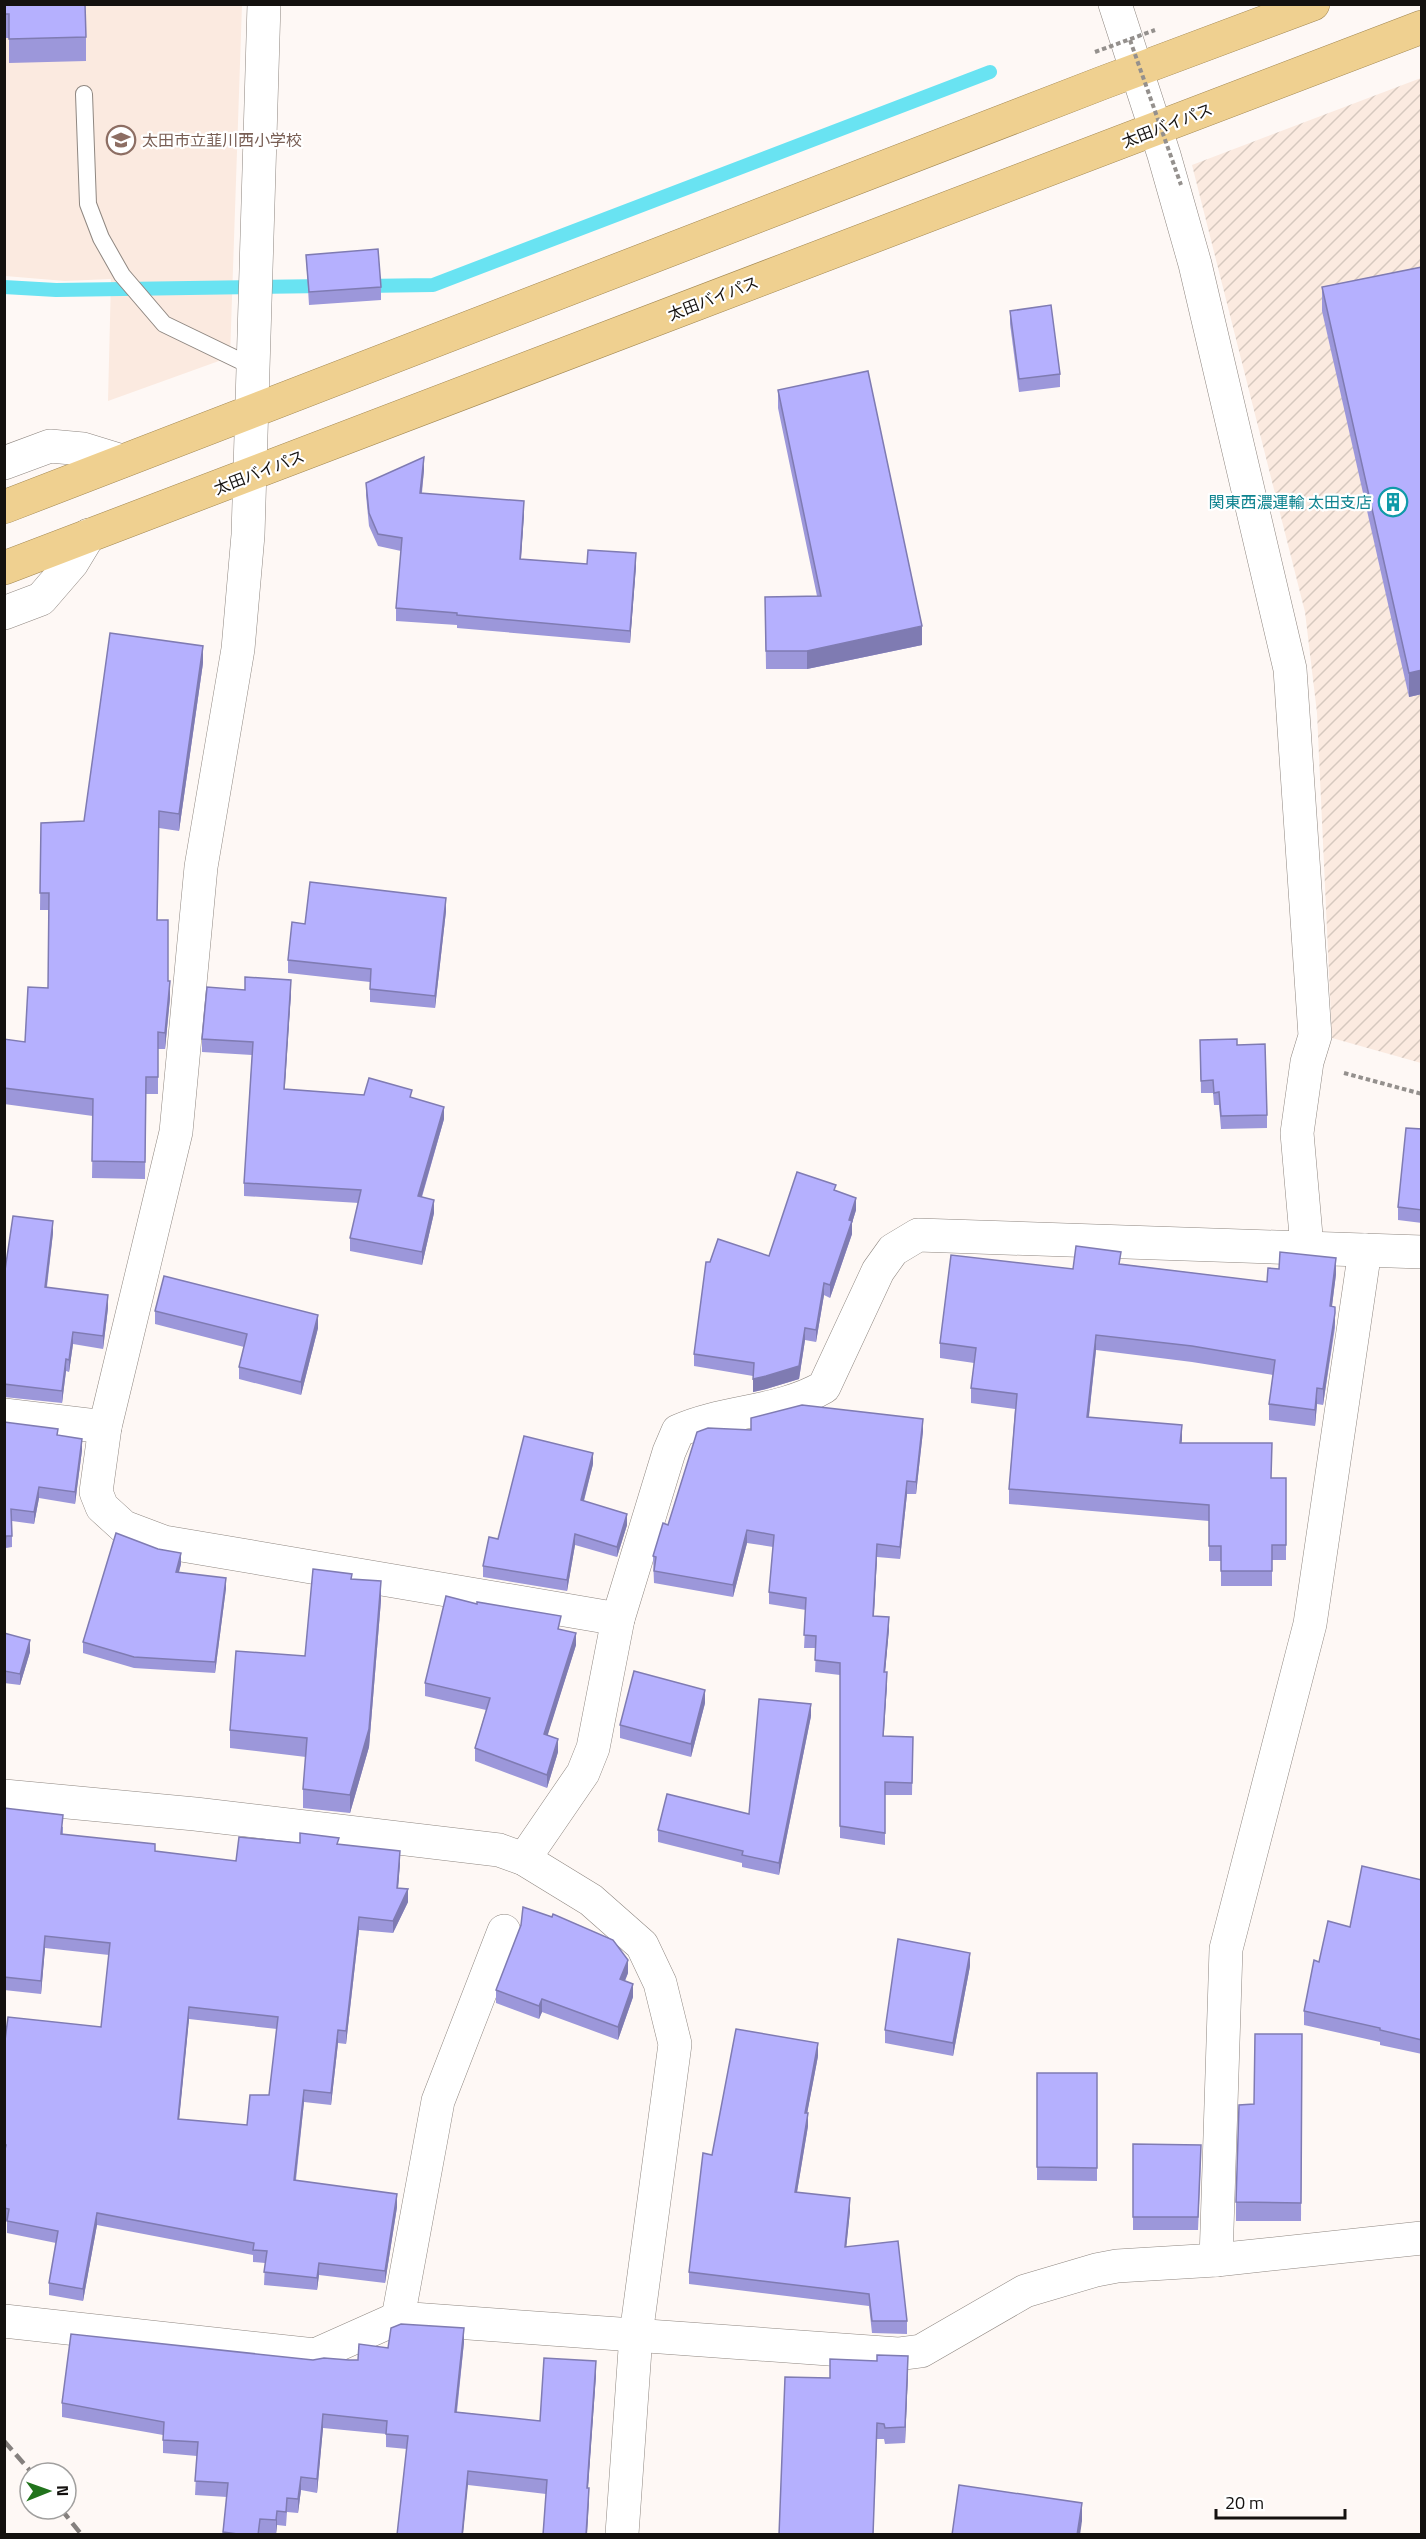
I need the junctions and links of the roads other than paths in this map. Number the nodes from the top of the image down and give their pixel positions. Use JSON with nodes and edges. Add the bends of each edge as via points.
{"nodes":[{"id":1,"x":264,"y":4,"type":"edge"},
{"id":2,"x":1115,"y":4,"type":"edge"},
{"id":3,"x":1313,"y":4,"type":"edge"},
{"id":4,"x":1422,"y":27,"type":"edge"},
{"id":5,"x":1137,"y":71,"type":"junction"},
{"id":6,"x":84,"y":94,"type":"dead end"},
{"id":7,"x":1156,"y":129,"type":"junction"},
{"id":8,"x":253,"y":367,"type":"junction"},
{"id":9,"x":252,"y":413,"type":"junction"},
{"id":10,"x":122,"y":461,"type":"junction"},
{"id":11,"x":4,"y":463,"type":"edge"},
{"id":12,"x":250,"y":476,"type":"junction"},
{"id":13,"x":4,"y":507,"type":"edge"},
{"id":14,"x":89,"y":535,"type":"junction"},
{"id":15,"x":4,"y":568,"type":"edge"},
{"id":16,"x":4,"y":613,"type":"edge"},
{"id":17,"x":1307,"y":1247,"type":"junction"},
{"id":18,"x":1365,"y":1250,"type":"junction"},
{"id":19,"x":1422,"y":1252,"type":"edge"},
{"id":20,"x":4,"y":1415,"type":"edge"},
{"id":21,"x":105,"y":1427,"type":"junction"},
{"id":22,"x":618,"y":1619,"type":"junction"},
{"id":23,"x":4,"y":1796,"type":"edge"},
{"id":24,"x":524,"y":1859,"type":"junction"},
{"id":25,"x":504,"y":1931,"type":"dead end"},
{"id":26,"x":1422,"y":2238,"type":"edge"},
{"id":27,"x":1216,"y":2260,"type":"junction"},
{"id":28,"x":398,"y":2318,"type":"junction"},
{"id":29,"x":4,"y":2321,"type":"edge"},
{"id":30,"x":636,"y":2335,"type":"junction"},
{"id":31,"x":622,"y":2535,"type":"edge"}],
"edges":[{"from":1,"to":8,"type":"street"},
{"from":2,"to":5,"type":"street"},
{"from":3,"to":5,"type":"highway"},
{"from":4,"to":7,"type":"highway","name":"太田バイパス"},
{"from":5,"to":7,"type":"street"},
{"from":5,"to":9,"type":"highway"},
{"from":6,"to":8,"type":"lane","via":[[88,204],[122,275],[164,324]]},
{"from":7,"to":12,"type":"highway","name":"太田バイパス"},
{"from":7,"to":17,"type":"street","via":[[1195,264],[1290,669],[1315,1036],[1307,1062],[1297,1133]]},
{"from":8,"to":9,"type":"street"},
{"from":9,"to":10,"type":"highway"},
{"from":9,"to":12,"type":"street"},
{"from":10,"to":11,"type":"street","via":[[83,449],[50,446]]},
{"from":10,"to":13,"type":"highway"},
{"from":12,"to":14,"type":"highway","name":"太田バイパス"},
{"from":12,"to":21,"type":"street","via":[[238,649],[201,867],[176,1132]]},
{"from":14,"to":15,"type":"highway","name":"太田バイパス"},
{"from":14,"to":16,"type":"street","via":[[72,563],[41,599]]},
{"from":17,"to":18,"type":"street"},
{"from":17,"to":22,"type":"street","via":[[918,1235],[894,1250],[878,1271],[824,1387],[806,1398],[697,1423],[678,1431]]},
{"from":18,"to":19,"type":"street"},
{"from":18,"to":27,"type":"street","via":[[1310,1624],[1226,1948]]},
{"from":20,"to":21,"type":"street"},
{"from":21,"to":22,"type":"street","via":[[96,1492],[102,1508],[124,1527],[164,1542]]},
{"from":22,"to":24,"type":"street","via":[[593,1748],[583,1773]]},
{"from":23,"to":24,"type":"street","via":[[499,1850]]},
{"from":24,"to":30,"type":"street","via":[[591,1900],[642,1945],[660,1983],[675,2044]]},
{"from":25,"to":28,"type":"street","via":[[438,2101]]},
{"from":26,"to":27,"type":"street"},
{"from":27,"to":30,"type":"street","via":[[1118,2266],[1025,2290],[921,2350],[898,2354]]},
{"from":28,"to":29,"type":"street","via":[[315,2355]]},
{"from":28,"to":30,"type":"street"},
{"from":30,"to":31,"type":"street"}]}
